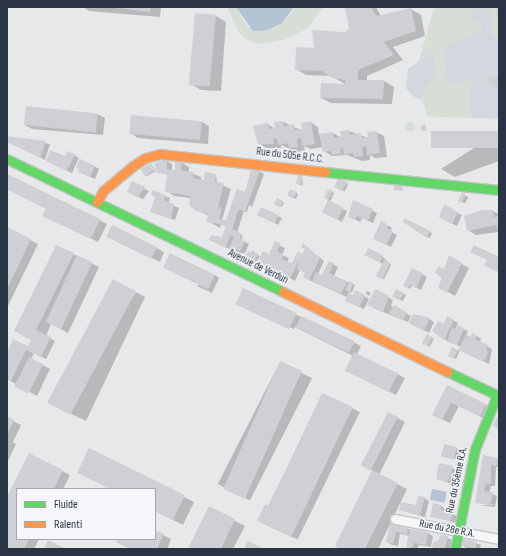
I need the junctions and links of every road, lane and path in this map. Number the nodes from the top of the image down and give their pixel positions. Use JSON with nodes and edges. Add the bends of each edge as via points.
{"nodes":[{"id":1,"x":7,"y":159,"type":"edge"},
{"id":2,"x":499,"y":190,"type":"edge"},
{"id":3,"x":97,"y":202,"type":"junction"},
{"id":4,"x":498,"y":395,"type":"edge"},
{"id":5,"x":395,"y":518,"type":"dead end"},
{"id":6,"x":459,"y":530,"type":"junction"},
{"id":7,"x":499,"y":539,"type":"edge"},
{"id":8,"x":455,"y":549,"type":"edge"}],
"edges":[{"from":1,"to":3,"type":"street","name":"Avenue de Verdun"},
{"from":2,"to":3,"type":"street","name":"Rue du 505e R.C.C.","via":[[160,154],[145,158],[134,166],[103,191]]},
{"from":3,"to":4,"type":"street","name":"Avenue de Verdun"},
{"from":4,"to":6,"type":"street","name":"Rue du 35ème R.A.","via":[[475,449]]},
{"from":5,"to":6,"type":"street","name":"Rue du 28e R.A."},
{"from":6,"to":7,"type":"street","name":"Rue du 28e R.A."},
{"from":6,"to":8,"type":"street","name":"Rue du 35ème R.A."}]}
